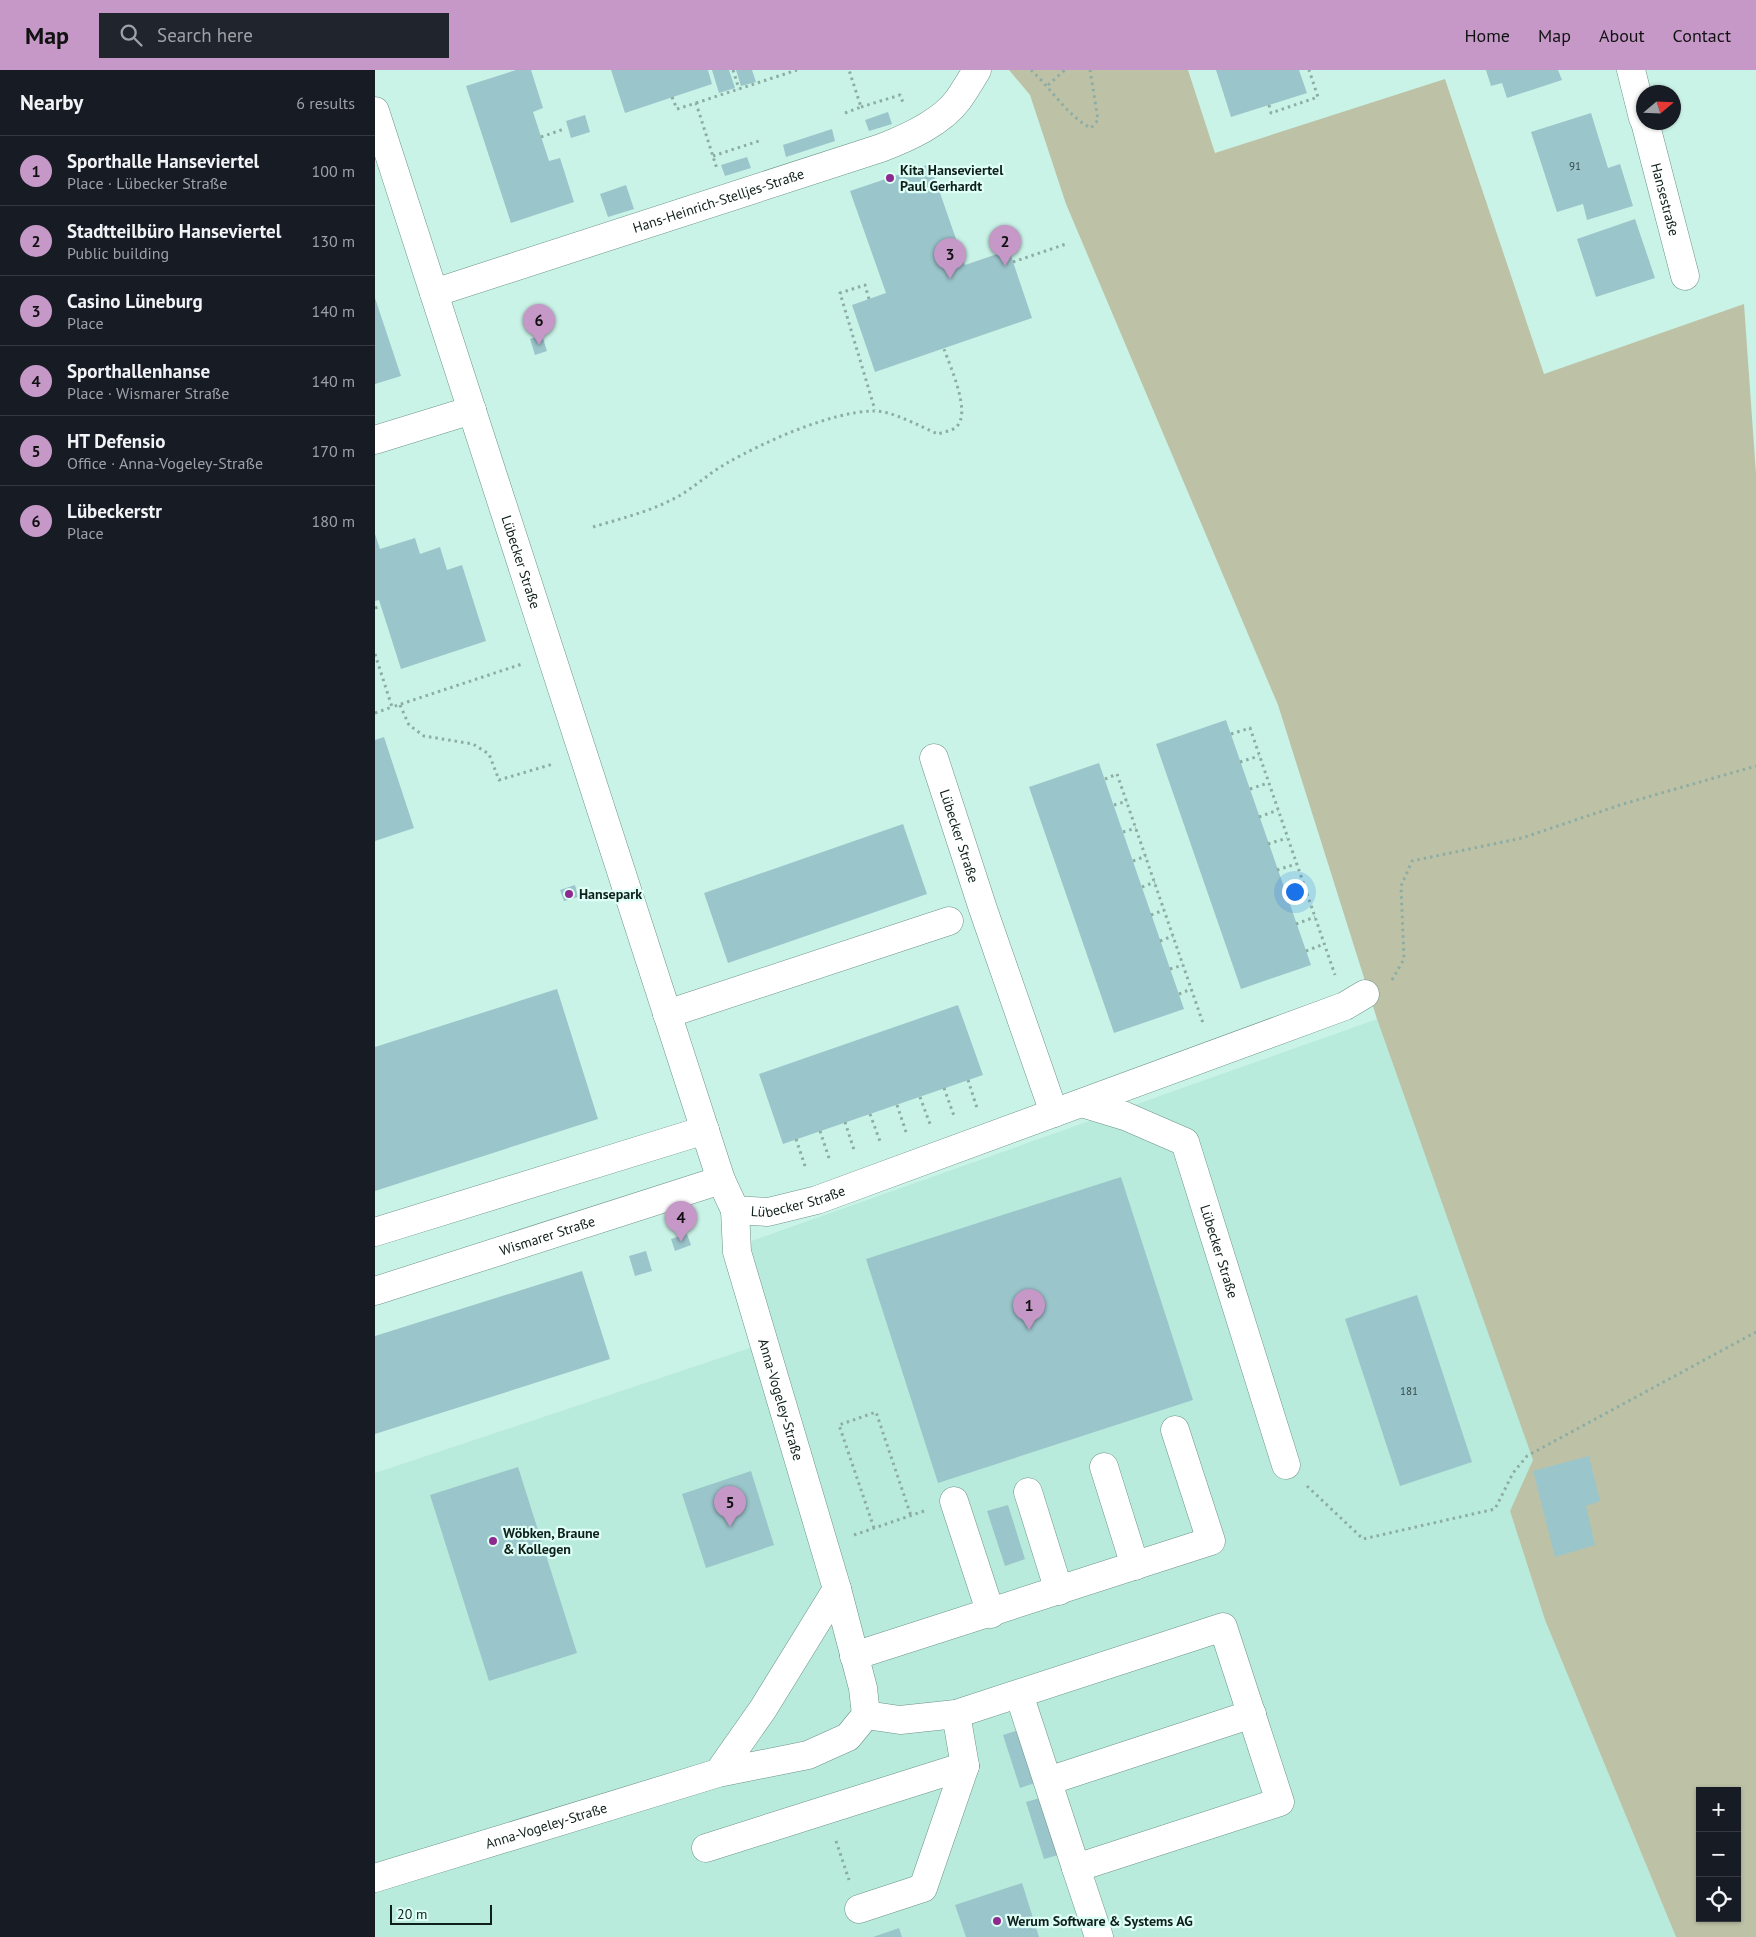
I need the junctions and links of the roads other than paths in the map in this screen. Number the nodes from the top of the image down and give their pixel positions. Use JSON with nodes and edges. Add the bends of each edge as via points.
{"nodes":[{"id":1,"x":977,"y":70,"type":"edge"},
{"id":2,"x":1631,"y":70,"type":"edge"},
{"id":3,"x":1636,"y":90,"type":"edge"},
{"id":4,"x":376,"y":115,"type":"edge"},
{"id":5,"x":1647,"y":130,"type":"edge"},
{"id":6,"x":1685,"y":276,"type":"dead end"},
{"id":7,"x":434,"y":293,"type":"junction"},
{"id":8,"x":472,"y":410,"type":"junction"},
{"id":9,"x":375,"y":440,"type":"edge"},
{"id":10,"x":934,"y":758,"type":"dead end"},
{"id":11,"x":949,"y":921,"type":"dead end"},
{"id":12,"x":1355,"y":1000,"type":"road end"},
{"id":13,"x":667,"y":1014,"type":"junction"},
{"id":14,"x":1083,"y":1103,"type":"junction"},
{"id":15,"x":1054,"y":1113,"type":"junction"},
{"id":16,"x":705,"y":1130,"type":"junction"},
{"id":17,"x":721,"y":1180,"type":"junction"},
{"id":18,"x":735,"y":1210,"type":"junction"},
{"id":19,"x":375,"y":1232,"type":"edge"},
{"id":20,"x":375,"y":1291,"type":"edge"},
{"id":21,"x":1175,"y":1430,"type":"dead end"},
{"id":22,"x":1285,"y":1465,"type":"road end"},
{"id":23,"x":1104,"y":1467,"type":"dead end"},
{"id":24,"x":1028,"y":1492,"type":"dead end"},
{"id":25,"x":954,"y":1501,"type":"dead end"},
{"id":26,"x":1135,"y":1566,"type":"junction"},
{"id":27,"x":837,"y":1589,"type":"junction"},
{"id":28,"x":1059,"y":1591,"type":"junction"},
{"id":29,"x":991,"y":1614,"type":"junction"},
{"id":30,"x":854,"y":1656,"type":"junction"},
{"id":31,"x":1019,"y":1694,"type":"junction"},
{"id":32,"x":866,"y":1714,"type":"junction"},
{"id":33,"x":956,"y":1714,"type":"junction"},
{"id":34,"x":1252,"y":1714,"type":"junction"},
{"id":35,"x":965,"y":1766,"type":"junction"},
{"id":36,"x":718,"y":1773,"type":"junction"},
{"id":37,"x":1048,"y":1781,"type":"junction"},
{"id":38,"x":706,"y":1848,"type":"dead end"},
{"id":39,"x":1076,"y":1868,"type":"junction"},
{"id":40,"x":375,"y":1878,"type":"edge"},
{"id":41,"x":859,"y":1909,"type":"road end"},
{"id":42,"x":1099,"y":1937,"type":"edge"}],
"edges":[{"from":1,"to":7,"type":"street","name":"Hans-Heinrich-Stelljes-Straße","via":[[957,102],[913,135],[873,151]]},
{"from":2,"to":3,"type":"street"},
{"from":4,"to":7,"type":"street","name":"Lübecker Straße"},
{"from":5,"to":6,"type":"street","name":"Hansestraße"},
{"from":7,"to":8,"type":"street","name":"Lübecker Straße"},
{"from":8,"to":9,"type":"street"},
{"from":8,"to":13,"type":"street","name":"Lübecker Straße"},
{"from":10,"to":15,"type":"street","name":"Lübecker Straße"},
{"from":11,"to":13,"type":"street"},
{"from":12,"to":14,"type":"street","name":"Lübecker Straße"},
{"from":13,"to":16,"type":"street","name":"Lübecker Straße"},
{"from":14,"to":15,"type":"street","name":"Lübecker Straße"},
{"from":14,"to":22,"type":"street","name":"Lübecker Straße","via":[[1125,1116],[1185,1142]]},
{"from":15,"to":18,"type":"street","name":"Lübecker Straße","via":[[817,1200],[768,1212]]},
{"from":16,"to":17,"type":"street","name":"Lübecker Straße"},
{"from":16,"to":19,"type":"street"},
{"from":17,"to":18,"type":"street","name":"Lübecker Straße"},
{"from":17,"to":20,"type":"street","name":"Wismarer Straße"},
{"from":18,"to":27,"type":"street","name":"Anna-Vogeley-Straße","via":[[737,1252]]},
{"from":21,"to":26,"type":"street","via":[[1211,1541]]},
{"from":23,"to":26,"type":"street"},
{"from":24,"to":28,"type":"street"},
{"from":25,"to":29,"type":"street"},
{"from":26,"to":28,"type":"street"},
{"from":27,"to":30,"type":"street","name":"Anna-Vogeley-Straße"},
{"from":27,"to":36,"type":"street","via":[[763,1709]]},
{"from":28,"to":29,"type":"street"},
{"from":29,"to":30,"type":"street"},
{"from":30,"to":32,"type":"street","name":"Anna-Vogeley-Straße"},
{"from":31,"to":33,"type":"street"},
{"from":31,"to":34,"type":"street","via":[[1223,1627]]},
{"from":31,"to":37,"type":"street"},
{"from":32,"to":33,"type":"street","via":[[900,1720]]},
{"from":32,"to":36,"type":"street","name":"Anna-Vogeley-Straße","via":[[848,1737],[813,1753]]},
{"from":33,"to":35,"type":"street"},
{"from":34,"to":37,"type":"street"},
{"from":34,"to":39,"type":"street","via":[[1281,1802]]},
{"from":35,"to":38,"type":"street"},
{"from":35,"to":41,"type":"street","via":[[923,1888]]},
{"from":36,"to":40,"type":"street","name":"Anna-Vogeley-Straße"},
{"from":37,"to":39,"type":"street"},
{"from":39,"to":42,"type":"street"}]}
